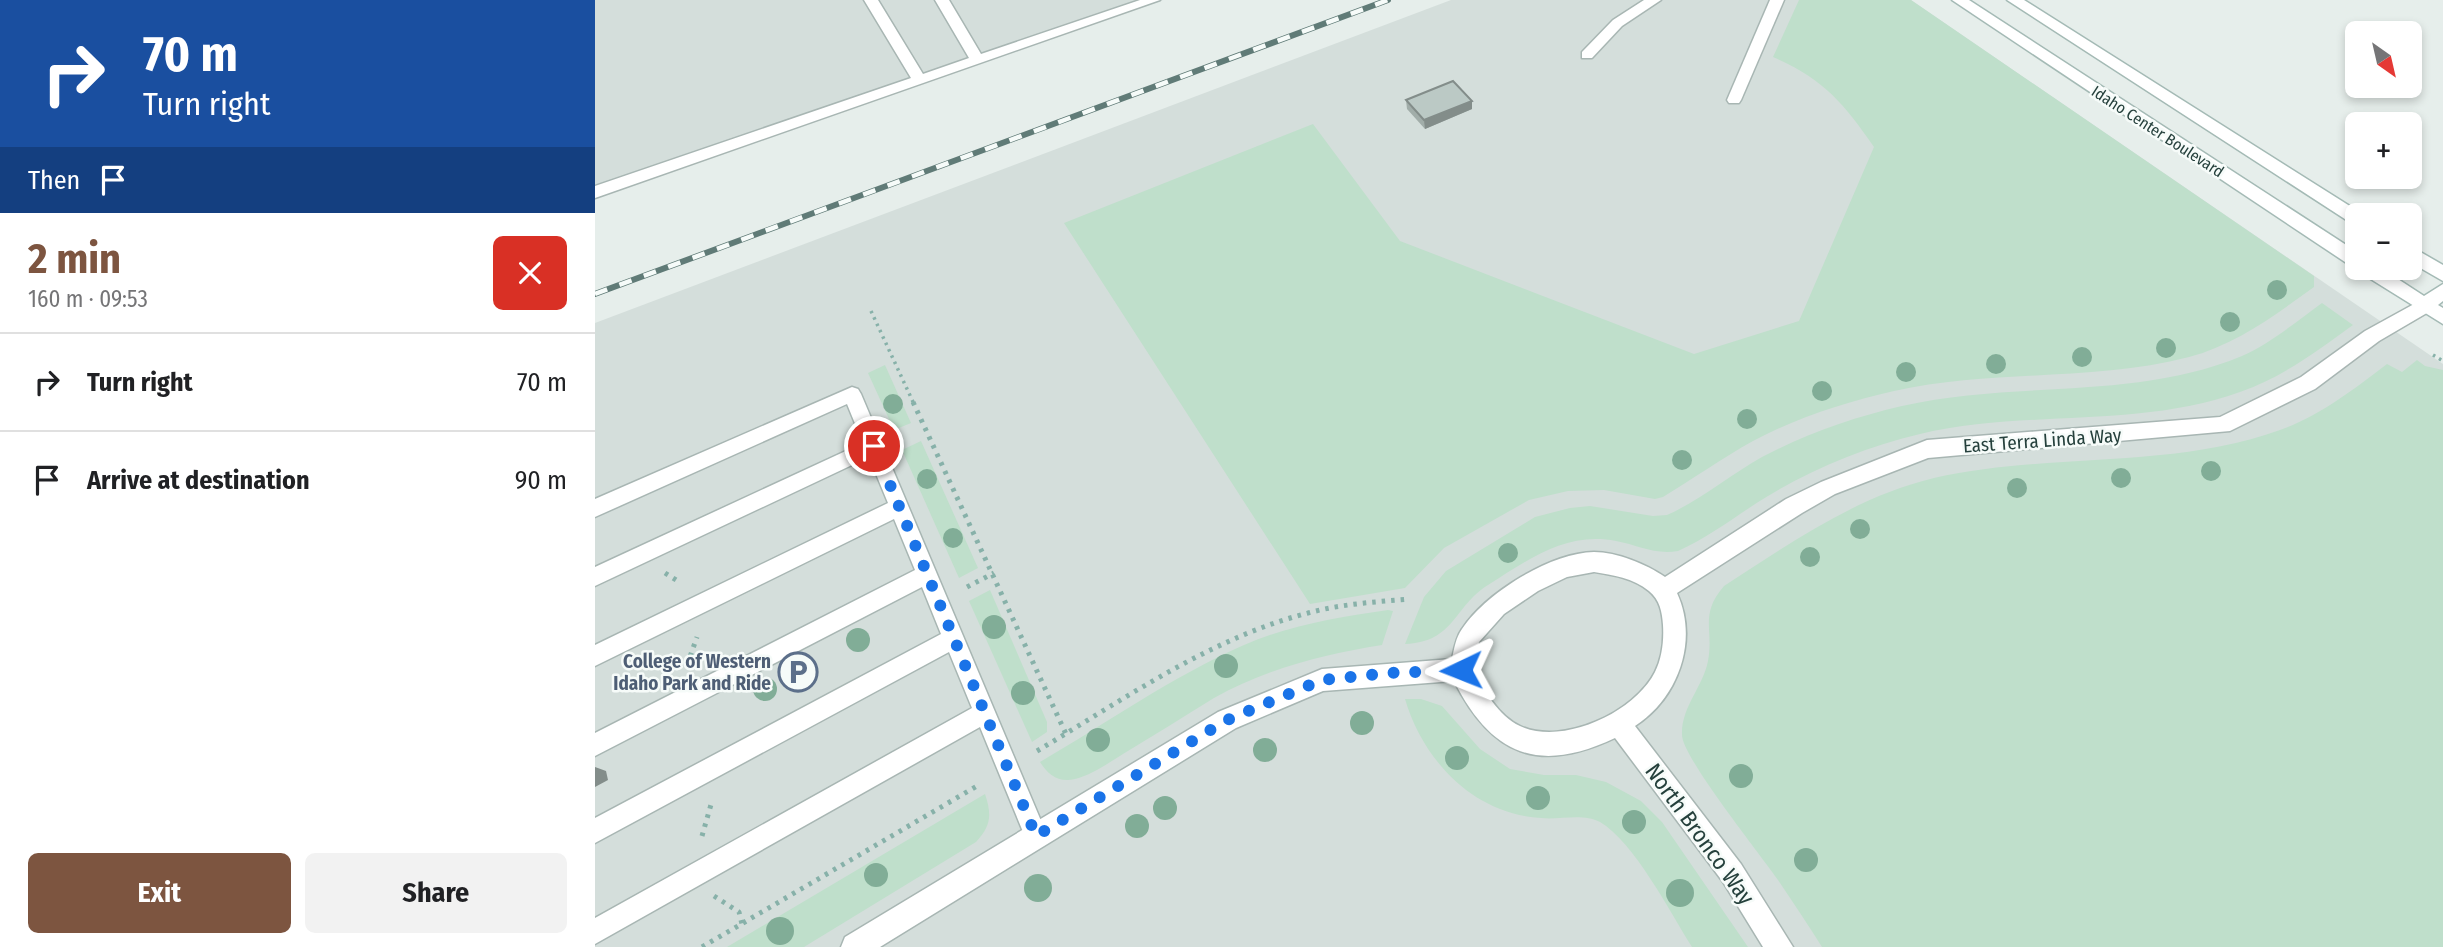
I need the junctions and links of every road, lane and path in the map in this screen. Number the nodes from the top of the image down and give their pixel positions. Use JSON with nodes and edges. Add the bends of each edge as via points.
{"nodes":[{"id":1,"x":871,"y":0,"type":"edge"},
{"id":2,"x":943,"y":0,"type":"edge"},
{"id":3,"x":1153,"y":0,"type":"edge"},
{"id":4,"x":1654,"y":0,"type":"edge"},
{"id":5,"x":1777,"y":0,"type":"edge"},
{"id":6,"x":1959,"y":0,"type":"edge"},
{"id":7,"x":2014,"y":0,"type":"edge"},
{"id":8,"x":1587,"y":55,"type":"dead end"},
{"id":9,"x":977,"y":59,"type":"junction"},
{"id":10,"x":919,"y":79,"type":"junction"},
{"id":11,"x":1734,"y":100,"type":"dead end"},
{"id":12,"x":595,"y":192,"type":"edge"},
{"id":13,"x":2345,"y":211,"type":"edge"},
{"id":14,"x":2345,"y":253,"type":"edge"},
{"id":15,"x":2422,"y":261,"type":"edge"},
{"id":16,"x":2443,"y":274,"type":"edge"},
{"id":17,"x":2385,"y":280,"type":"edge"},
{"id":18,"x":2443,"y":291,"type":"edge"},
{"id":19,"x":2424,"y":305,"type":"junction"},
{"id":20,"x":871,"y":311,"type":"dead end"},
{"id":21,"x":2443,"y":317,"type":"edge"},
{"id":22,"x":2433,"y":355,"type":"dead end"},
{"id":23,"x":2443,"y":361,"type":"edge"},
{"id":24,"x":874,"y":446,"type":"junction"},
{"id":25,"x":899,"y":507,"type":"junction"},
{"id":26,"x":595,"y":508,"type":"edge"},
{"id":27,"x":994,"y":573,"type":"junction"},
{"id":28,"x":926,"y":575,"type":"junction"},
{"id":29,"x":595,"y":577,"type":"edge"},
{"id":30,"x":967,"y":587,"type":"dead end"},
{"id":31,"x":1663,"y":590,"type":"junction"},
{"id":32,"x":1409,"y":599,"type":"dead end"},
{"id":33,"x":953,"y":639,"type":"junction"},
{"id":34,"x":595,"y":656,"type":"edge"},
{"id":35,"x":1461,"y":670,"type":"junction"},
{"id":36,"x":984,"y":713,"type":"junction"},
{"id":37,"x":1618,"y":723,"type":"junction"},
{"id":38,"x":1066,"y":734,"type":"junction"},
{"id":39,"x":595,"y":745,"type":"edge"},
{"id":40,"x":1037,"y":751,"type":"dead end"},
{"id":41,"x":724,"y":762,"type":"junction"},
{"id":42,"x":977,"y":786,"type":"dead end"},
{"id":43,"x":595,"y":831,"type":"edge"},
{"id":44,"x":1036,"y":836,"type":"junction"},
{"id":45,"x":689,"y":879,"type":"junction"},
{"id":46,"x":742,"y":924,"type":"junction"},
{"id":47,"x":595,"y":932,"type":"edge"},
{"id":48,"x":702,"y":947,"type":"edge"},
{"id":49,"x":855,"y":947,"type":"edge"},
{"id":50,"x":1779,"y":947,"type":"edge"}],
"edges":[{"from":1,"to":10,"type":"lane"},
{"from":2,"to":9,"type":"lane"},
{"from":3,"to":9,"type":"lane"},
{"from":4,"to":8,"type":"lane","via":[[1639,7]]},
{"from":5,"to":11,"type":"lane"},
{"from":6,"to":14,"type":"street","name":"Idaho Center Boulevard"},
{"from":7,"to":13,"type":"street","name":"Idaho Center Boulevard"},
{"from":9,"to":10,"type":"lane"},
{"from":10,"to":12,"type":"lane"},
{"from":15,"to":16,"type":"street"},
{"from":17,"to":19,"type":"street"},
{"from":18,"to":19,"type":"street","name":"East Terra Linda Way"},
{"from":19,"to":21,"type":"street"},
{"from":19,"to":31,"type":"street","name":"East Terra Linda Way","via":[[2308,383],[2223,425],[1927,449],[1794,506]]},
{"from":20,"to":27,"type":"path"},
{"from":22,"to":23,"type":"path"},
{"from":24,"to":25,"type":"lane"},
{"from":24,"to":26,"type":"lane","via":[[852,394]]},
{"from":24,"to":29,"type":"lane"},
{"from":25,"to":28,"type":"lane"},
{"from":25,"to":34,"type":"lane"},
{"from":27,"to":30,"type":"path"},
{"from":27,"to":38,"type":"path"},
{"from":28,"to":33,"type":"lane"},
{"from":28,"to":39,"type":"lane"},
{"from":31,"to":35,"type":"street","via":[[1621,567],[1594,562],[1564,568],[1496,607],[1469,636]]},
{"from":31,"to":37,"type":"street","via":[[1673,609],[1675,636],[1669,669],[1647,703]]},
{"from":32,"to":38,"type":"path","via":[[1295,616],[1224,643]]},
{"from":33,"to":36,"type":"lane"},
{"from":33,"to":41,"type":"lane"},
{"from":35,"to":37,"type":"street","via":[[1488,716],[1514,736],[1548,743],[1587,740]]},
{"from":35,"to":44,"type":"street","via":[[1322,680],[1227,720]]},
{"from":36,"to":44,"type":"lane"},
{"from":36,"to":45,"type":"lane"},
{"from":37,"to":50,"type":"street","name":"North Bronco Way","via":[[1732,873]]},
{"from":38,"to":40,"type":"path"},
{"from":41,"to":43,"type":"lane"},
{"from":41,"to":45,"type":"path"},
{"from":42,"to":46,"type":"path"},
{"from":44,"to":49,"type":"street"},
{"from":45,"to":46,"type":"path","via":[[739,912]]},
{"from":45,"to":47,"type":"lane"},
{"from":46,"to":48,"type":"path"}]}
